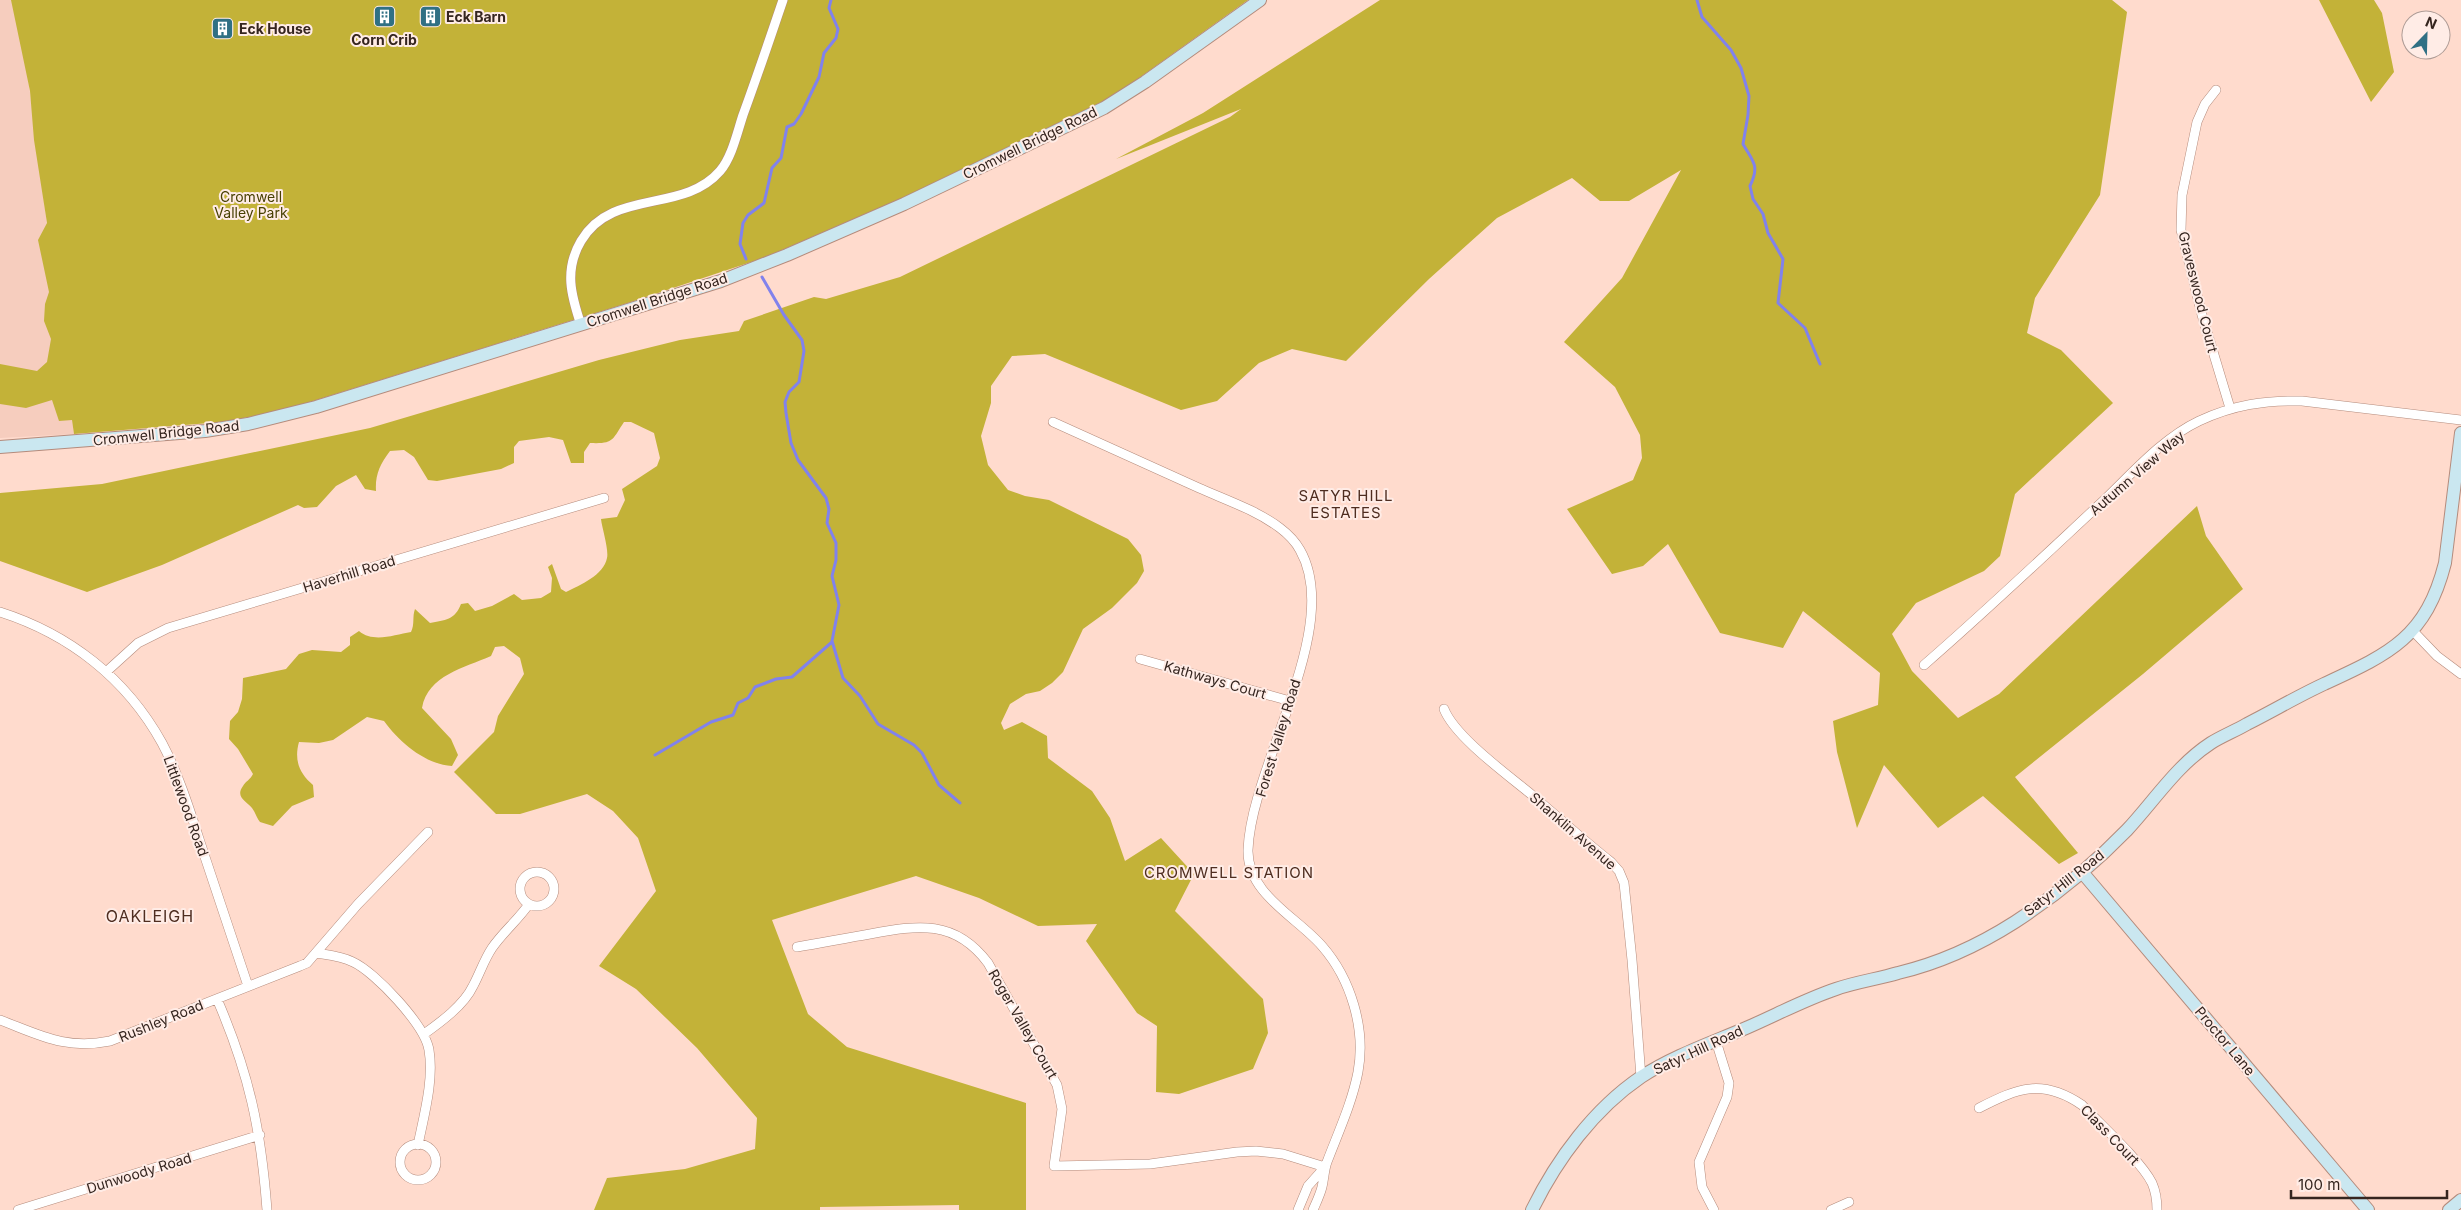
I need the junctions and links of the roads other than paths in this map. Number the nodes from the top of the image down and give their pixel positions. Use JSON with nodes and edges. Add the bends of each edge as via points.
{"nodes":[{"id":1,"x":783,"y":0,"type":"edge"},
{"id":2,"x":1260,"y":0,"type":"edge"},
{"id":3,"x":2216,"y":90,"type":"dead end"},
{"id":4,"x":581,"y":325,"type":"junction"},
{"id":5,"x":2230,"y":408,"type":"junction"},
{"id":6,"x":2461,"y":420,"type":"edge"},
{"id":7,"x":1053,"y":422,"type":"dead end"},
{"id":8,"x":2461,"y":433,"type":"edge"},
{"id":9,"x":0,"y":447,"type":"edge"},
{"id":10,"x":604,"y":498,"type":"dead end"},
{"id":11,"x":0,"y":612,"type":"edge"},
{"id":12,"x":2413,"y":631,"type":"junction"},
{"id":13,"x":1140,"y":659,"type":"dead end"},
{"id":14,"x":1924,"y":666,"type":"dead end"},
{"id":15,"x":106,"y":672,"type":"junction"},
{"id":16,"x":2461,"y":674,"type":"edge"},
{"id":17,"x":1290,"y":701,"type":"junction"},
{"id":18,"x":1444,"y":708,"type":"dead end"},
{"id":19,"x":428,"y":832,"type":"dead end"},
{"id":20,"x":2082,"y":872,"type":"junction"},
{"id":21,"x":529,"y":904,"type":"dead end"},
{"id":22,"x":797,"y":947,"type":"dead end"},
{"id":23,"x":316,"y":953,"type":"junction"},
{"id":24,"x":248,"y":986,"type":"junction"},
{"id":25,"x":217,"y":999,"type":"junction"},
{"id":26,"x":0,"y":1020,"type":"edge"},
{"id":27,"x":424,"y":1034,"type":"junction"},
{"id":28,"x":1716,"y":1041,"type":"junction"},
{"id":29,"x":1641,"y":1077,"type":"junction"},
{"id":30,"x":1979,"y":1108,"type":"dead end"},
{"id":31,"x":260,"y":1135,"type":"junction"},
{"id":32,"x":418,"y":1145,"type":"junction"},
{"id":33,"x":1325,"y":1167,"type":"junction"},
{"id":34,"x":2461,"y":1200,"type":"edge"},
{"id":35,"x":1848,"y":1202,"type":"dead end"},
{"id":36,"x":18,"y":1210,"type":"edge"},
{"id":37,"x":267,"y":1210,"type":"edge"},
{"id":38,"x":1298,"y":1210,"type":"edge"},
{"id":39,"x":1312,"y":1210,"type":"edge"},
{"id":40,"x":1532,"y":1210,"type":"edge"},
{"id":41,"x":1714,"y":1210,"type":"edge"},
{"id":42,"x":1831,"y":1210,"type":"edge"},
{"id":43,"x":2157,"y":1210,"type":"edge"},
{"id":44,"x":2368,"y":1210,"type":"edge"},
{"id":45,"x":2449,"y":1210,"type":"edge"}],
"edges":[{"from":1,"to":4,"type":"street","via":[[734,141],[720,171],[694,191],[605,215],[584,236],[576,250],[569,280]]},
{"from":2,"to":4,"type":"street","name":"Cromwell Bridge Road","via":[[1104,108],[912,200],[746,272]]},
{"from":3,"to":5,"type":"street","name":"Graveswood Court","via":[[2197,122],[2182,196],[2181,230]]},
{"from":4,"to":9,"type":"street","name":"Cromwell Bridge Road","via":[[316,407],[248,424],[204,431]]},
{"from":5,"to":6,"type":"street","name":"Autumn View Way","via":[[2266,401],[2302,401]]},
{"from":5,"to":14,"type":"street","name":"Autumn View Way","via":[[2197,422],[2169,441]]},
{"from":7,"to":17,"type":"street","name":"Forest Valley Road","via":[[1261,516],[1292,538],[1309,573],[1313,601],[1308,635]]},
{"from":8,"to":12,"type":"street","name":"Satyr Hill Road","via":[[2445,564],[2434,599]]},
{"from":10,"to":15,"type":"street","name":"Haverhill Road","via":[[168,628],[138,643]]},
{"from":11,"to":15,"type":"street","name":"Littlewood Road","via":[[59,636]]},
{"from":12,"to":16,"type":"street","via":[[2437,656]]},
{"from":12,"to":20,"type":"street","name":"Satyr Hill Road","via":[[2378,659],[2302,695],[2202,750],[2127,830]]},
{"from":13,"to":17,"type":"street","name":"Kathways Court"},
{"from":15,"to":24,"type":"street","name":"Littlewood Road","via":[[147,719],[172,764]]},
{"from":17,"to":33,"type":"street","name":"Forest Valley Road","via":[[1260,796],[1248,852],[1252,869],[1268,896],[1321,945],[1346,981],[1352,1001],[1359,1036],[1358,1070],[1352,1096]]},
{"from":18,"to":29,"type":"street","name":"Shanklin Avenue","via":[[1447,716],[1487,757],[1612,862],[1624,882]]},
{"from":19,"to":23,"type":"street","name":"Rushley Road"},
{"from":20,"to":28,"type":"street","name":"Satyr Hill Road","via":[[2016,921],[1968,948],[1901,973],[1836,989]]},
{"from":20,"to":44,"type":"street","name":"Proctor Lane"},
{"from":21,"to":27,"type":"street","via":[[519,920],[492,948],[466,996],[438,1025]]},
{"from":22,"to":33,"type":"street","name":"Roger Valley Court","via":[[922,926],[948,931],[977,948],[1057,1085],[1062,1109],[1054,1166],[1150,1164],[1256,1151],[1283,1154]]},
{"from":23,"to":24,"type":"street","name":"Rushley Road","via":[[307,963]]},
{"from":23,"to":27,"type":"street","via":[[355,962],[408,1010]]},
{"from":24,"to":25,"type":"street","name":"Rushley Road"},
{"from":25,"to":26,"type":"street","name":"Rushley Road","via":[[97,1044],[47,1040]]},
{"from":25,"to":31,"type":"street","via":[[239,1051]]},
{"from":27,"to":32,"type":"street","via":[[429,1049],[430,1079]]},
{"from":28,"to":29,"type":"street","name":"Satyr Hill Road"},
{"from":28,"to":41,"type":"street","via":[[1729,1083],[1727,1097],[1699,1162],[1702,1187]]},
{"from":29,"to":40,"type":"street","name":"Satyr Hill Road","via":[[1610,1102],[1578,1136],[1550,1176]]},
{"from":30,"to":43,"type":"street","name":"Class Court","via":[[2008,1093],[2039,1087],[2082,1104],[2144,1170],[2152,1184]]},
{"from":31,"to":36,"type":"street","name":"Dunwoody Road"},
{"from":31,"to":37,"type":"street"},
{"from":32,"to":32,"type":"street","via":[[403,1152],[400,1164],[405,1175],[415,1180],[431,1175],[436,1164],[433,1153]]},
{"from":33,"to":38,"type":"street","name":"Forest Valley Road","via":[[1308,1186]]},
{"from":33,"to":39,"type":"street","name":"Forest Valley Road","via":[[1322,1190]]},
{"from":34,"to":45,"type":"street"},
{"from":35,"to":42,"type":"street"}]}
